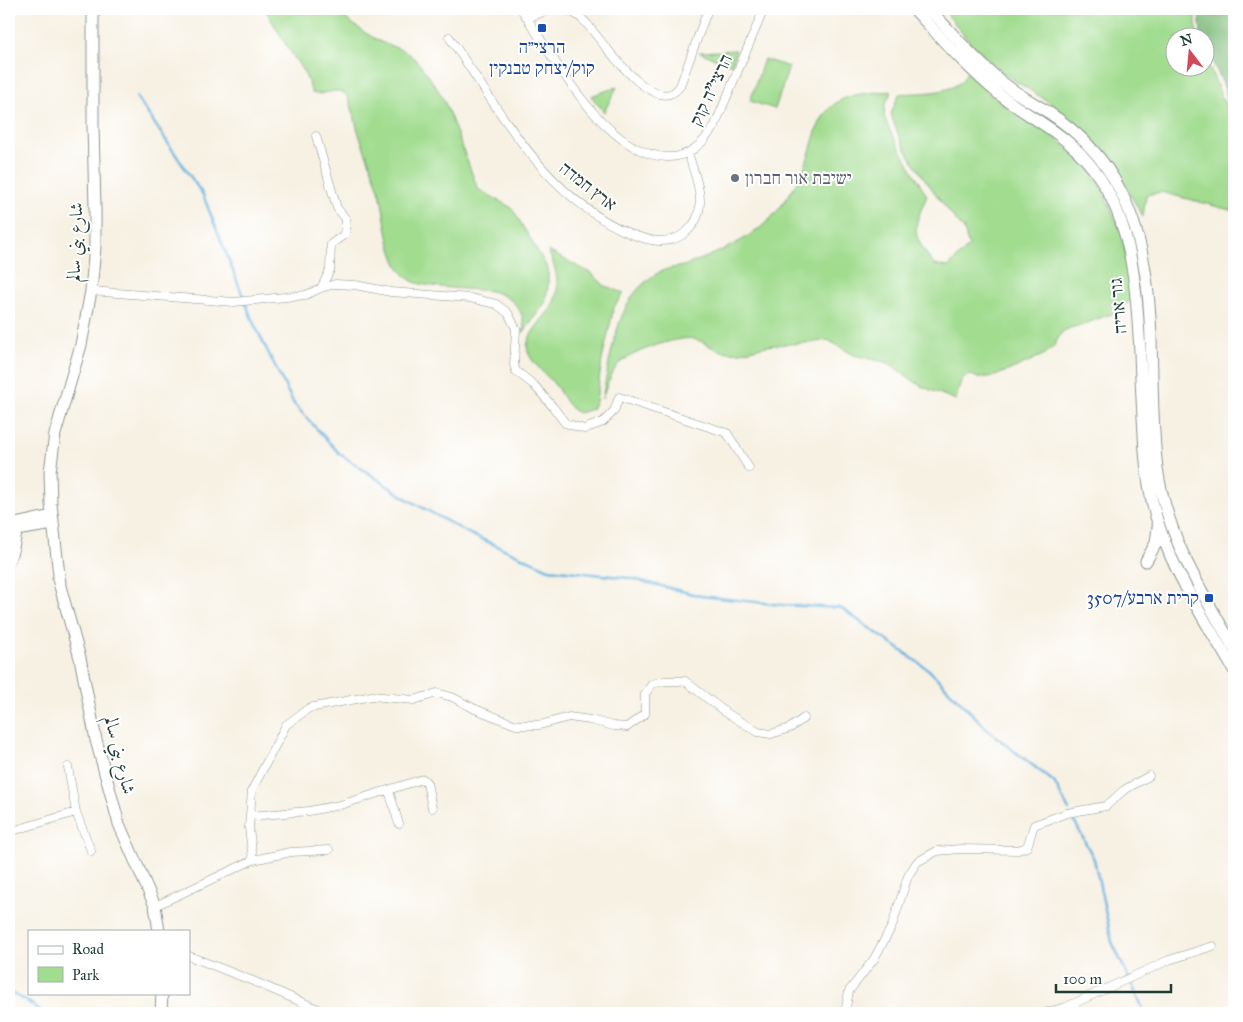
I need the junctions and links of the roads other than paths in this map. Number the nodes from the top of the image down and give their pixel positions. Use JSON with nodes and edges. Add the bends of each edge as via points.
{"nodes":[{"id":1,"x":93,"y":9,"type":"edge"},
{"id":2,"x":521,"y":9,"type":"edge"},
{"id":3,"x":708,"y":9,"type":"edge"},
{"id":4,"x":764,"y":9,"type":"edge"},
{"id":5,"x":914,"y":9,"type":"edge"},
{"id":6,"x":929,"y":9,"type":"edge"},
{"id":7,"x":528,"y":18,"type":"junction"},
{"id":8,"x":449,"y":37,"type":"dead end"},
{"id":9,"x":316,"y":136,"type":"dead end"},
{"id":10,"x":688,"y":153,"type":"junction"},
{"id":11,"x":321,"y":288,"type":"junction"},
{"id":12,"x":91,"y":291,"type":"junction"},
{"id":13,"x":749,"y":468,"type":"dead end"},
{"id":14,"x":49,"y":520,"type":"junction"},
{"id":15,"x":1158,"y":523,"type":"junction"},
{"id":16,"x":12,"y":526,"type":"edge"},
{"id":17,"x":9,"y":560,"type":"edge"},
{"id":18,"x":1146,"y":561,"type":"dead end"},
{"id":19,"x":1234,"y":648,"type":"edge"},
{"id":20,"x":1234,"y":670,"type":"edge"},
{"id":21,"x":804,"y":718,"type":"dead end"},
{"id":22,"x":68,"y":767,"type":"dead end"},
{"id":23,"x":1149,"y":776,"type":"dead end"},
{"id":24,"x":389,"y":790,"type":"junction"},
{"id":25,"x":432,"y":808,"type":"dead end"},
{"id":26,"x":76,"y":812,"type":"junction"},
{"id":27,"x":250,"y":816,"type":"junction"},
{"id":28,"x":399,"y":824,"type":"dead end"},
{"id":29,"x":9,"y":832,"type":"edge"},
{"id":30,"x":91,"y":850,"type":"dead end"},
{"id":31,"x":329,"y":850,"type":"dead end"},
{"id":32,"x":253,"y":860,"type":"junction"},
{"id":33,"x":155,"y":906,"type":"junction"},
{"id":34,"x":159,"y":930,"type":"edge"},
{"id":35,"x":1213,"y":946,"type":"dead end"},
{"id":36,"x":190,"y":956,"type":"edge"},
{"id":37,"x":162,"y":994,"type":"edge"},
{"id":38,"x":161,"y":1013,"type":"edge"},
{"id":39,"x":327,"y":1013,"type":"edge"},
{"id":40,"x":846,"y":1013,"type":"edge"},
{"id":41,"x":1044,"y":1013,"type":"edge"}],
"edges":[{"from":1,"to":12,"type":"main road","name":"شارع بني سالم","via":[[95,228]]},
{"from":2,"to":7,"type":"street"},
{"from":3,"to":7,"type":"street","via":[[680,86],[670,94],[656,92],[629,74],[574,13],[561,9]]},
{"from":4,"to":10,"type":"street","name":"הרצי\"ה קוק","via":[[715,125],[701,144]]},
{"from":5,"to":15,"type":"main road","name":"גור אריה","via":[[1001,96],[1056,131],[1075,149],[1098,175],[1112,200],[1124,229],[1133,270],[1146,469]]},
{"from":6,"to":19,"type":"main road","name":"גור אריה","via":[[1002,82],[1062,122],[1095,152],[1122,195],[1134,226],[1144,268],[1157,468],[1164,506],[1187,566]]},
{"from":7,"to":10,"type":"street","via":[[581,97],[612,132],[653,156],[673,157]]},
{"from":8,"to":10,"type":"street","name":"ארץ חמדה","via":[[542,168],[580,204],[620,229],[664,242],[690,229],[699,214],[701,195]]},
{"from":9,"to":11,"type":"street","via":[[337,208],[346,219],[345,234],[331,244],[330,270]]},
{"from":11,"to":12,"type":"street","via":[[306,294],[234,302]]},
{"from":11,"to":13,"type":"street","via":[[335,284],[355,285],[496,304],[508,313],[516,329],[516,372],[534,385],[565,423],[584,429],[603,422],[614,411],[619,397],[726,433]]},
{"from":12,"to":14,"type":"main road","name":"شارع بني سالم","via":[[81,345],[55,434]]},
{"from":14,"to":16,"type":"main road"},
{"from":14,"to":33,"type":"main road","name":"شارع بني سالم","via":[[60,584],[119,824]]},
{"from":15,"to":18,"type":"main road","via":[[1156,542]]},
{"from":15,"to":20,"type":"main road","name":"גור אריה","via":[[1177,571]]},
{"from":16,"to":17,"type":"main road","via":[[13,548]]},
{"from":21,"to":27,"type":"street","via":[[790,728],[772,734],[758,732],[725,712],[685,681],[652,684],[645,694],[645,714],[628,727],[569,717],[540,725],[516,725],[436,693],[414,700],[372,696],[338,702],[309,708],[286,725],[252,790]]},
{"from":22,"to":26,"type":"street"},
{"from":23,"to":40,"type":"street","via":[[1124,790],[1106,806],[1067,813],[1034,825],[1027,847],[1018,850],[937,851],[917,862],[908,876],[892,926],[874,959],[849,991]]},
{"from":24,"to":25,"type":"street","via":[[424,779]]},
{"from":24,"to":27,"type":"street","via":[[340,805]]},
{"from":24,"to":28,"type":"street"},
{"from":26,"to":29,"type":"street"},
{"from":26,"to":30,"type":"street"},
{"from":27,"to":32,"type":"street"},
{"from":31,"to":32,"type":"street","via":[[291,852]]},
{"from":32,"to":33,"type":"street"},
{"from":33,"to":34,"type":"main road","name":"شارع بني سالم"},
{"from":35,"to":41,"type":"street","via":[[1169,960],[1066,1007]]},
{"from":36,"to":39,"type":"street"},
{"from":37,"to":38,"type":"main road"}]}
